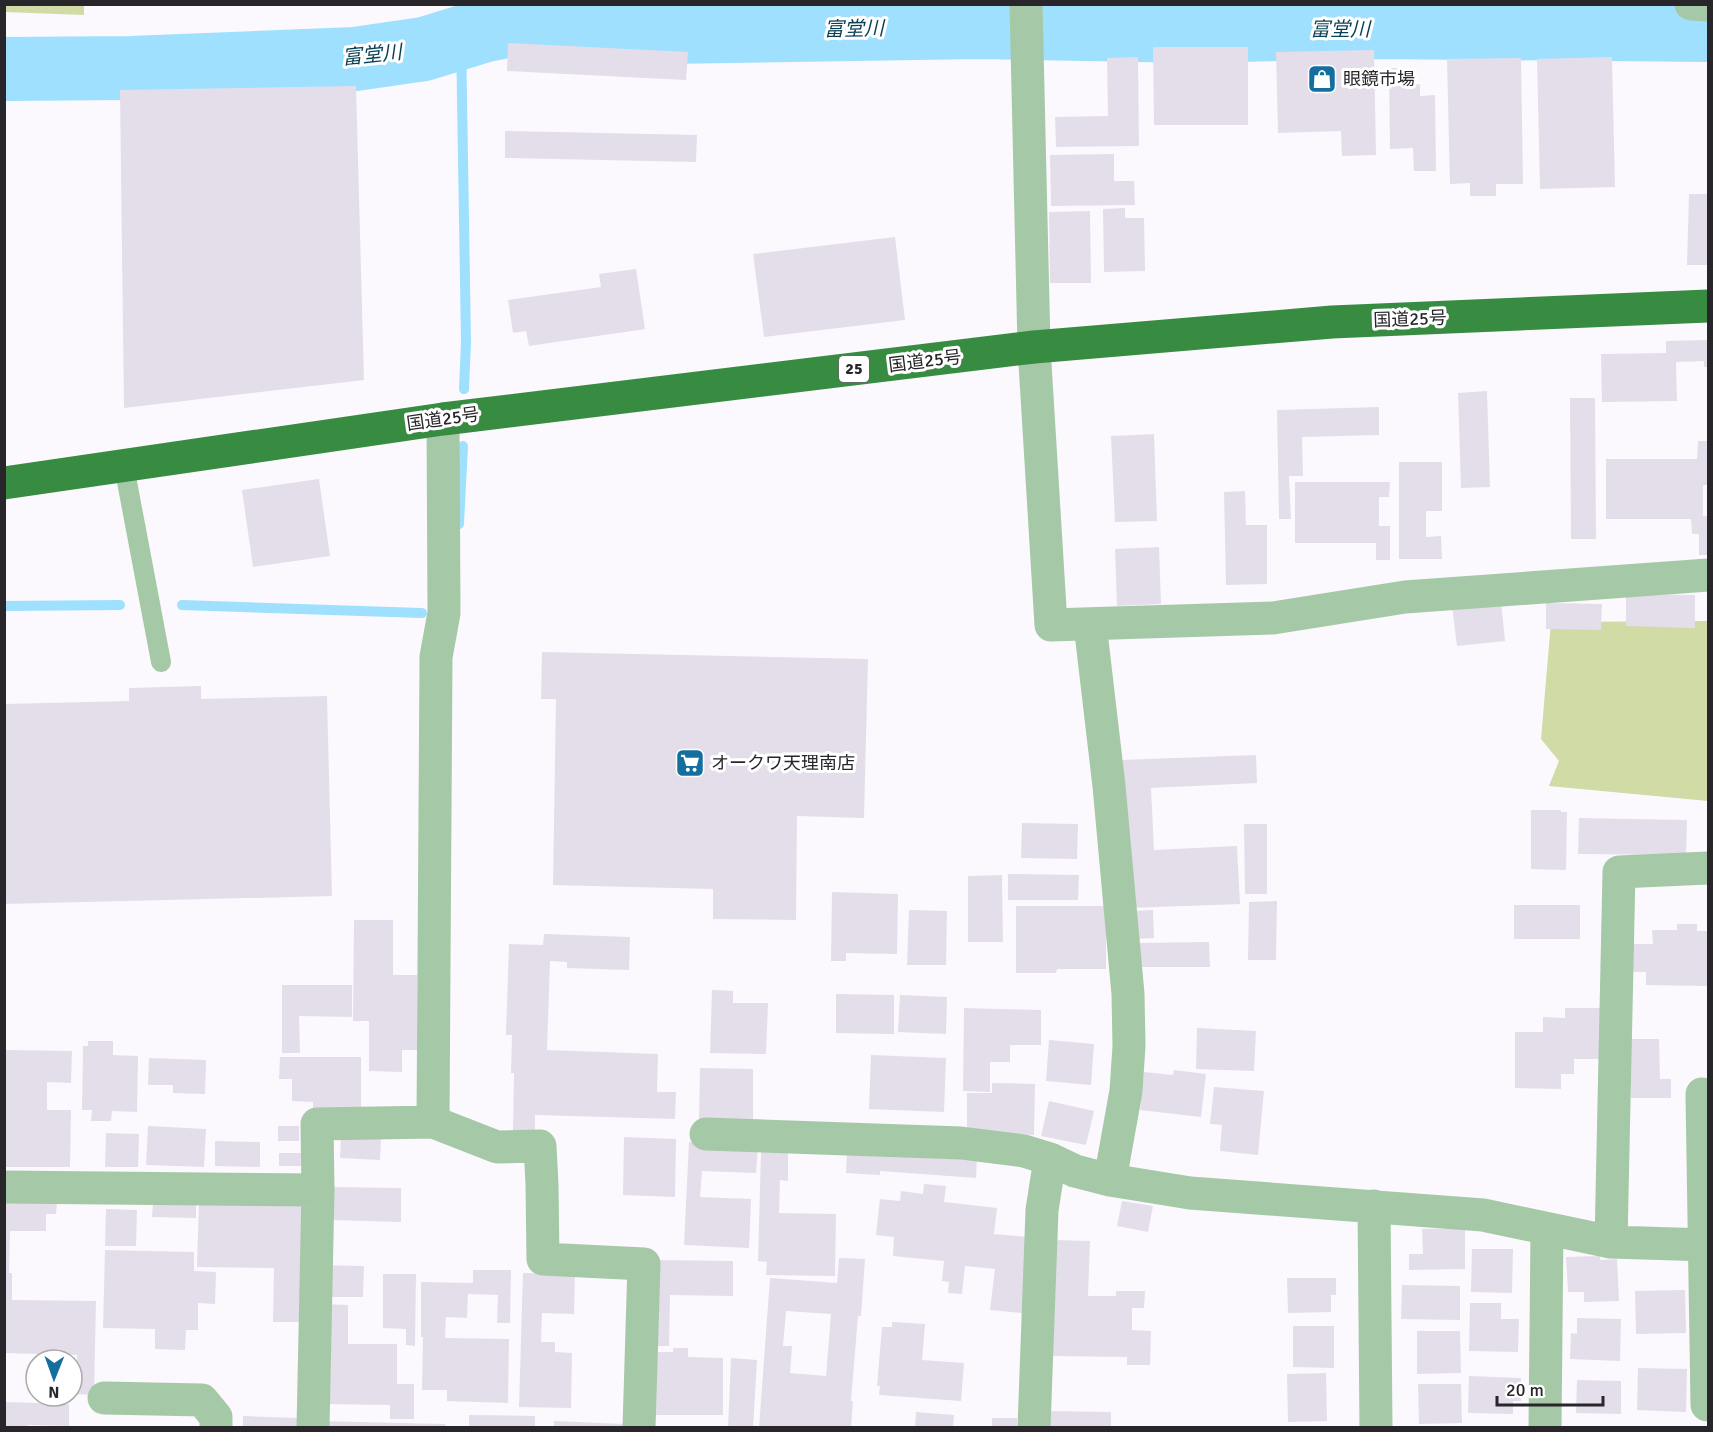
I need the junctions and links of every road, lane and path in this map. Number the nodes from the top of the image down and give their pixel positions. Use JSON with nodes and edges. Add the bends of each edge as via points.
{"nodes":[{"id":1,"x":1691,"y":4,"type":"edge"},
{"id":2,"x":1708,"y":5,"type":"edge"},
{"id":3,"x":1026,"y":17,"type":"edge"},
{"id":4,"x":1708,"y":306,"type":"edge"},
{"id":5,"x":1034,"y":347,"type":"junction"},
{"id":6,"x":443,"y":419,"type":"junction"},
{"id":7,"x":124,"y":466,"type":"junction"},
{"id":8,"x":4,"y":483,"type":"edge"},
{"id":9,"x":1708,"y":575,"type":"edge"},
{"id":10,"x":1090,"y":624,"type":"junction"},
{"id":11,"x":161,"y":662,"type":"dead end"},
{"id":12,"x":1708,"y":868,"type":"edge"},
{"id":13,"x":1702,"y":1094,"type":"dead end"},
{"id":14,"x":433,"y":1122,"type":"junction"},
{"id":15,"x":706,"y":1134,"type":"dead end"},
{"id":16,"x":1050,"y":1159,"type":"junction"},
{"id":17,"x":1110,"y":1180,"type":"junction"},
{"id":18,"x":4,"y":1187,"type":"edge"},
{"id":19,"x":318,"y":1190,"type":"junction"},
{"id":20,"x":1374,"y":1206,"type":"junction"},
{"id":21,"x":1547,"y":1229,"type":"junction"},
{"id":22,"x":1611,"y":1242,"type":"junction"},
{"id":23,"x":1706,"y":1245,"type":"edge"},
{"id":24,"x":104,"y":1398,"type":"dead end"},
{"id":25,"x":1707,"y":1405,"type":"edge"},
{"id":26,"x":216,"y":1428,"type":"edge"},
{"id":27,"x":313,"y":1428,"type":"edge"},
{"id":28,"x":639,"y":1428,"type":"edge"},
{"id":29,"x":1034,"y":1428,"type":"edge"},
{"id":30,"x":1376,"y":1428,"type":"edge"},
{"id":31,"x":1545,"y":1428,"type":"edge"}],
"edges":[{"from":1,"to":2,"type":"street"},
{"from":3,"to":5,"type":"street"},
{"from":4,"to":5,"type":"highway","name":"国道25号","number":"25","via":[[1332,322]]},
{"from":5,"to":6,"type":"highway","name":"国道25号","number":"25"},
{"from":5,"to":10,"type":"street","via":[[1051,625]]},
{"from":6,"to":7,"type":"highway","name":"国道25号","number":"25"},
{"from":6,"to":14,"type":"street","via":[[444,614],[436,657]]},
{"from":7,"to":8,"type":"highway","name":"国道25号","number":"25"},
{"from":7,"to":11,"type":"lane"},
{"from":9,"to":10,"type":"street","via":[[1405,597],[1273,618]]},
{"from":10,"to":17,"type":"street","via":[[1128,993],[1126,1090]]},
{"from":12,"to":22,"type":"street","via":[[1619,873]]},
{"from":13,"to":23,"type":"street"},
{"from":14,"to":19,"type":"street","via":[[317,1124]]},
{"from":14,"to":28,"type":"street","via":[[496,1147],[540,1146],[543,1259],[644,1264]]},
{"from":15,"to":16,"type":"street","via":[[961,1143],[1024,1151]]},
{"from":16,"to":17,"type":"street","via":[[1075,1171]]},
{"from":16,"to":29,"type":"street","via":[[1042,1210]]},
{"from":17,"to":20,"type":"street","via":[[1190,1193]]},
{"from":18,"to":19,"type":"street"},
{"from":19,"to":27,"type":"street"},
{"from":20,"to":21,"type":"street","via":[[1483,1215]]},
{"from":20,"to":30,"type":"street"},
{"from":21,"to":22,"type":"street"},
{"from":21,"to":31,"type":"street"},
{"from":22,"to":23,"type":"street"},
{"from":23,"to":25,"type":"street"},
{"from":24,"to":26,"type":"street","via":[[202,1401],[216,1417]]}]}
